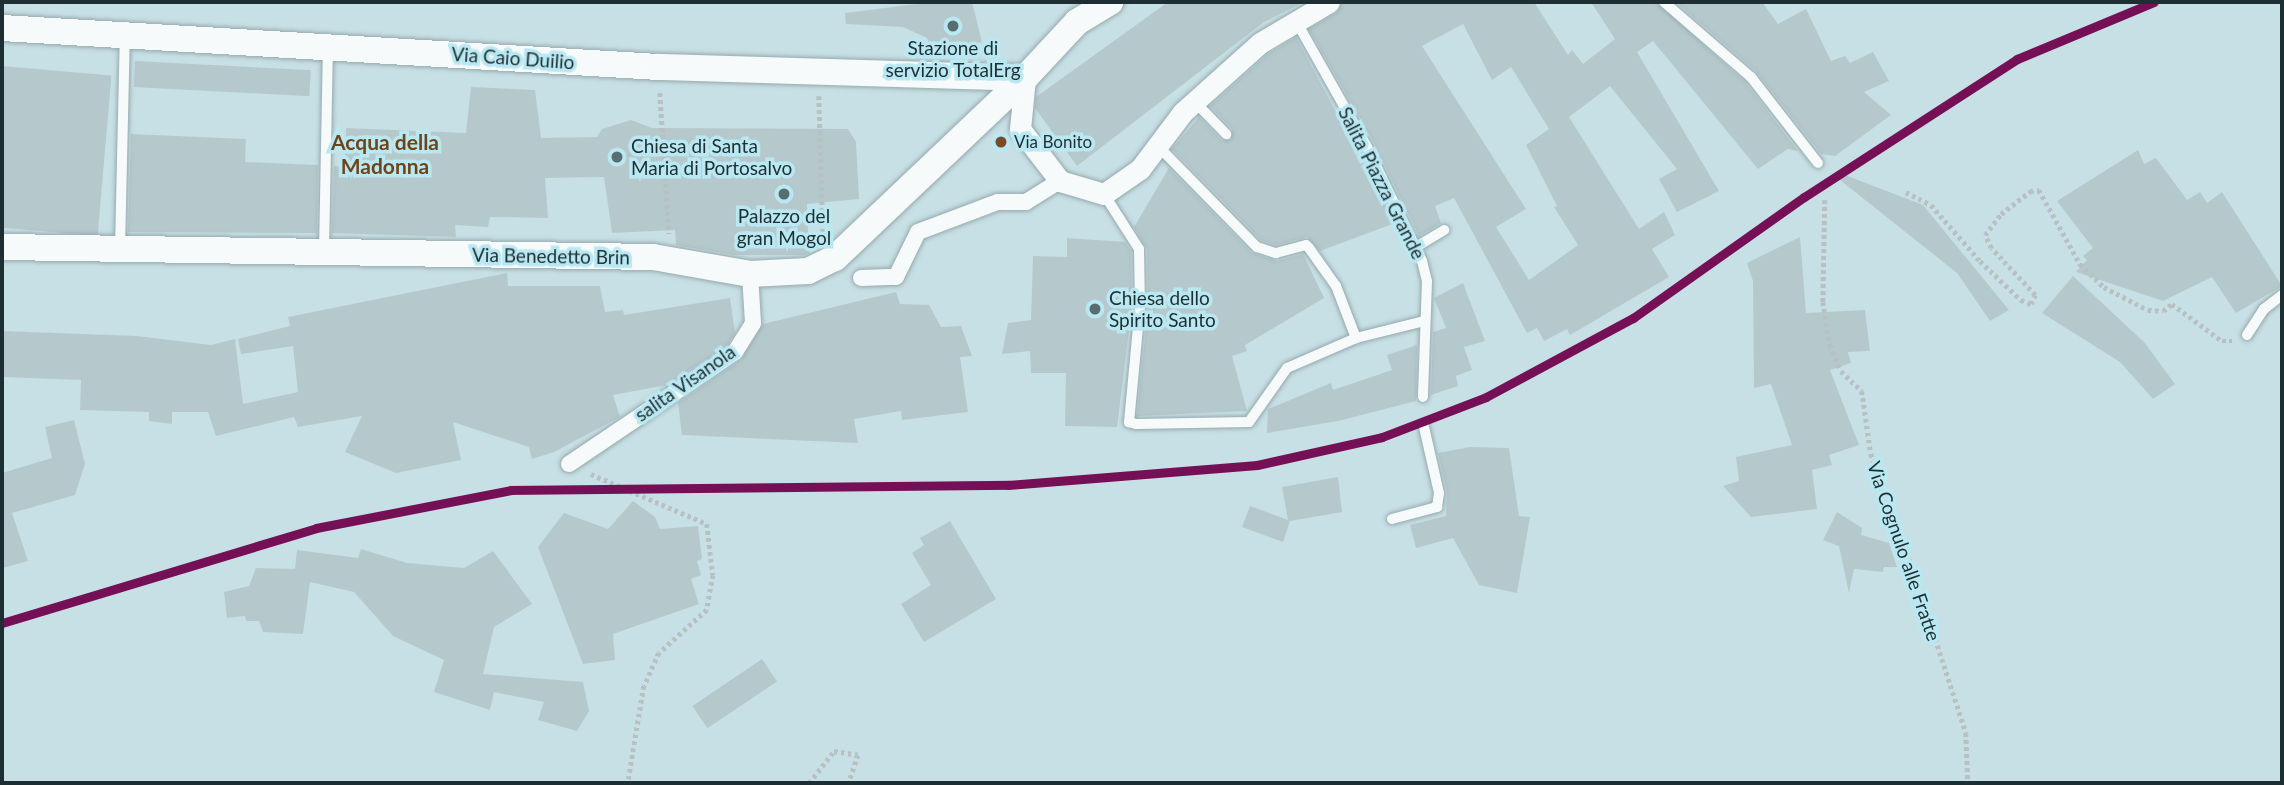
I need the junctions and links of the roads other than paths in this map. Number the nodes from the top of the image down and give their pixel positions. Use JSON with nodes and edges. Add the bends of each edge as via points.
{"nodes":[{"id":1,"x":1110,"y":2,"type":"edge"},
{"id":2,"x":1329,"y":2,"type":"edge"},
{"id":3,"x":1664,"y":2,"type":"edge"},
{"id":4,"x":1296,"y":21,"type":"junction"},
{"id":5,"x":2,"y":28,"type":"edge"},
{"id":6,"x":125,"y":35,"type":"junction"},
{"id":7,"x":328,"y":46,"type":"junction"},
{"id":8,"x":1025,"y":78,"type":"junction"},
{"id":9,"x":1195,"y":102,"type":"junction"},
{"id":10,"x":1226,"y":134,"type":"dead end"},
{"id":11,"x":1157,"y":145,"type":"junction"},
{"id":12,"x":1818,"y":163,"type":"dead end"},
{"id":13,"x":1060,"y":181,"type":"junction"},
{"id":14,"x":1104,"y":194,"type":"junction"},
{"id":15,"x":1444,"y":230,"type":"dead end"},
{"id":16,"x":2,"y":247,"type":"edge"},
{"id":17,"x":1416,"y":247,"type":"junction"},
{"id":18,"x":120,"y":252,"type":"junction"},
{"id":19,"x":324,"y":252,"type":"junction"},
{"id":20,"x":750,"y":274,"type":"junction"},
{"id":21,"x":861,"y":278,"type":"dead end"},
{"id":22,"x":2282,"y":295,"type":"edge"},
{"id":23,"x":1424,"y":321,"type":"junction"},
{"id":24,"x":2247,"y":335,"type":"road end"},
{"id":25,"x":1356,"y":338,"type":"junction"},
{"id":26,"x":1423,"y":397,"type":"dead end"},
{"id":27,"x":1423,"y":427,"type":"dead end"},
{"id":28,"x":569,"y":464,"type":"road end"},
{"id":29,"x":1392,"y":519,"type":"dead end"}],
"edges":[{"from":1,"to":8,"type":"street","name":"Via Benedetto Brin","via":[[1077,22]]},
{"from":2,"to":4,"type":"street"},
{"from":3,"to":12,"type":"lane","via":[[1751,77]]},
{"from":4,"to":9,"type":"street","via":[[1260,43]]},
{"from":4,"to":17,"type":"lane","name":"Salita Piazza Grande","via":[[1366,145]]},
{"from":5,"to":6,"type":"street","name":"Via Caio Duilio"},
{"from":6,"to":7,"type":"street","name":"Via Caio Duilio"},
{"from":6,"to":18,"type":"lane"},
{"from":7,"to":8,"type":"street","name":"Via Caio Duilio","via":[[659,67]]},
{"from":7,"to":19,"type":"lane"},
{"from":8,"to":13,"type":"street","via":[[1020,129]]},
{"from":8,"to":20,"type":"street","name":"Via Benedetto Brin","via":[[835,258],[808,271]]},
{"from":9,"to":10,"type":"lane"},
{"from":9,"to":11,"type":"street"},
{"from":11,"to":14,"type":"street","via":[[1140,169]]},
{"from":11,"to":25,"type":"lane","via":[[1256,247],[1276,253],[1306,245],[1336,286]]},
{"from":13,"to":14,"type":"street"},
{"from":13,"to":21,"type":"street","via":[[1026,202],[998,202],[918,232],[896,277]]},
{"from":14,"to":25,"type":"lane","via":[[1139,249],[1140,306],[1129,422],[1249,422],[1278,374]]},
{"from":15,"to":17,"type":"lane"},
{"from":16,"to":18,"type":"street","name":"Via Benedetto Brin"},
{"from":17,"to":23,"type":"lane","name":"Salita Piazza Grande","via":[[1427,281]]},
{"from":18,"to":19,"type":"street","name":"Via Benedetto Brin"},
{"from":19,"to":20,"type":"street","name":"Via Benedetto Brin","via":[[670,259]]},
{"from":20,"to":28,"type":"street","name":"salita Visanola","via":[[754,323],[735,352]]},
{"from":22,"to":24,"type":"lane","via":[[2264,309]]},
{"from":23,"to":25,"type":"lane"},
{"from":23,"to":26,"type":"lane","name":"Salita Piazza Grande"},
{"from":27,"to":29,"type":"lane","via":[[1439,493],[1437,507]]}]}
